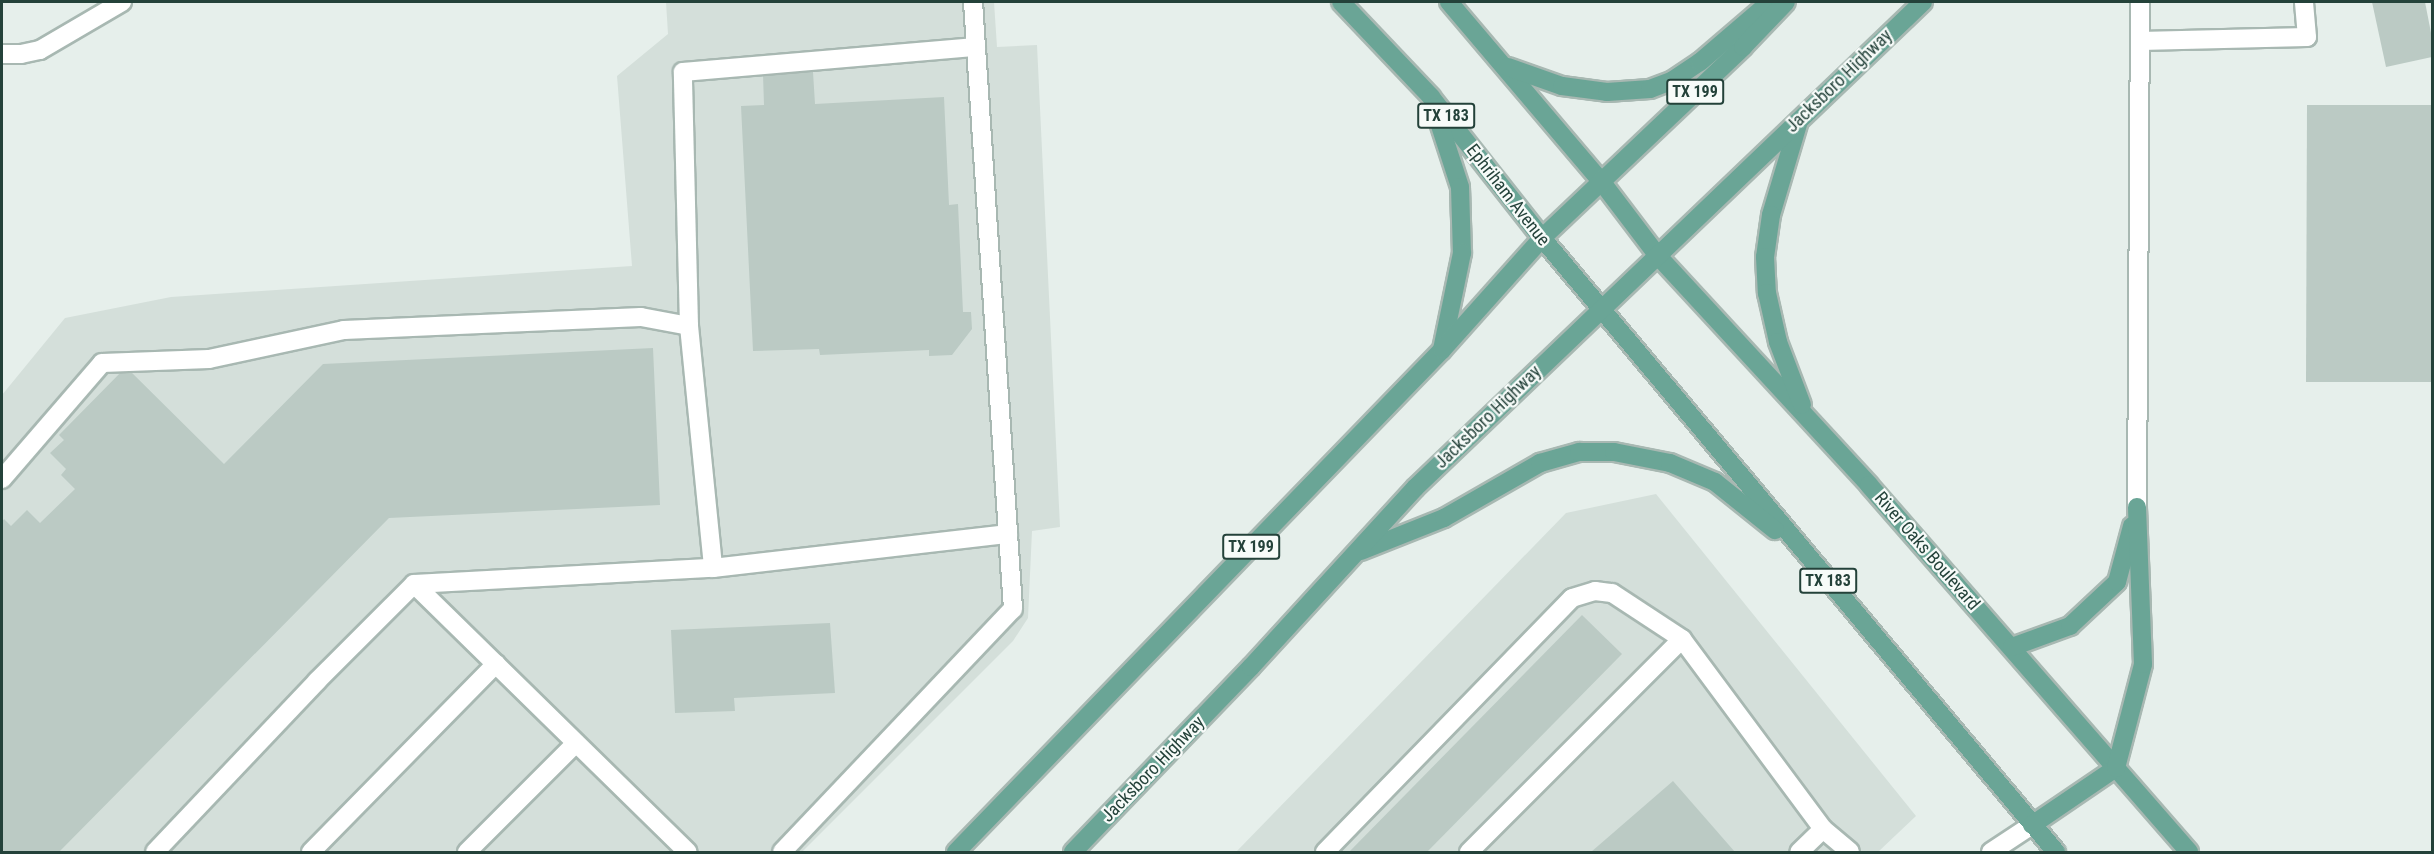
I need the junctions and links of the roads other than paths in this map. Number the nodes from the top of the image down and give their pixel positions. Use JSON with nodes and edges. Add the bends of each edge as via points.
{"nodes":[{"id":1,"x":122,"y":2,"type":"edge"},
{"id":2,"x":973,"y":2,"type":"edge"},
{"id":3,"x":1341,"y":2,"type":"edge"},
{"id":4,"x":1449,"y":2,"type":"edge"},
{"id":5,"x":1770,"y":2,"type":"edge"},
{"id":6,"x":1786,"y":2,"type":"edge"},
{"id":7,"x":1923,"y":2,"type":"edge"},
{"id":8,"x":2140,"y":2,"type":"edge"},
{"id":9,"x":2304,"y":2,"type":"edge"},
{"id":10,"x":2140,"y":40,"type":"junction"},
{"id":11,"x":976,"y":47,"type":"junction"},
{"id":12,"x":2,"y":54,"type":"edge"},
{"id":13,"x":1507,"y":67,"type":"junction"},
{"id":14,"x":1431,"y":97,"type":"junction"},
{"id":15,"x":1800,"y":118,"type":"junction"},
{"id":16,"x":1601,"y":181,"type":"junction"},
{"id":17,"x":1542,"y":238,"type":"junction"},
{"id":18,"x":1658,"y":256,"type":"junction"},
{"id":19,"x":1601,"y":309,"type":"junction"},
{"id":20,"x":689,"y":326,"type":"junction"},
{"id":21,"x":1442,"y":350,"type":"junction"},
{"id":22,"x":1806,"y":415,"type":"junction"},
{"id":23,"x":2,"y":479,"type":"edge"},
{"id":24,"x":2137,"y":507,"type":"junction"},
{"id":25,"x":1008,"y":534,"type":"junction"},
{"id":26,"x":1356,"y":553,"type":"junction"},
{"id":27,"x":1806,"y":555,"type":"junction"},
{"id":28,"x":713,"y":568,"type":"junction"},
{"id":29,"x":414,"y":584,"type":"junction"},
{"id":30,"x":1682,"y":639,"type":"junction"},
{"id":31,"x":2012,"y":647,"type":"junction"},
{"id":32,"x":496,"y":664,"type":"junction"},
{"id":33,"x":576,"y":743,"type":"junction"},
{"id":34,"x":2116,"y":768,"type":"junction"},
{"id":35,"x":2032,"y":825,"type":"junction"},
{"id":36,"x":1823,"y":829,"type":"junction"},
{"id":37,"x":1080,"y":850,"type":"edge"},
{"id":38,"x":155,"y":852,"type":"edge"},
{"id":39,"x":311,"y":852,"type":"edge"},
{"id":40,"x":467,"y":852,"type":"edge"},
{"id":41,"x":688,"y":852,"type":"edge"},
{"id":42,"x":782,"y":852,"type":"edge"},
{"id":43,"x":956,"y":852,"type":"edge"},
{"id":44,"x":1325,"y":852,"type":"edge"},
{"id":45,"x":1469,"y":852,"type":"edge"},
{"id":46,"x":1799,"y":852,"type":"edge"},
{"id":47,"x":1850,"y":852,"type":"edge"},
{"id":48,"x":1991,"y":852,"type":"edge"},
{"id":49,"x":2056,"y":852,"type":"edge"},
{"id":50,"x":2189,"y":852,"type":"edge"}],
"edges":[{"from":1,"to":12,"type":"lane","via":[[40,50]]},
{"from":2,"to":11,"type":"lane"},
{"from":3,"to":14,"type":"main road","name":"Ephriham Avenue","number":"TX 183"},
{"from":4,"to":13,"type":"main road"},
{"from":5,"to":13,"type":"main road","via":[[1700,62],[1673,80],[1650,89],[1607,92],[1562,86]]},
{"from":6,"to":16,"type":"main road","number":"TX 199"},
{"from":7,"to":15,"type":"main road","name":"Jacksboro Highway"},
{"from":8,"to":10,"type":"lane"},
{"from":9,"to":10,"type":"lane","via":[[2307,37]]},
{"from":10,"to":24,"type":"lane"},
{"from":11,"to":20,"type":"lane","via":[[683,72]]},
{"from":11,"to":25,"type":"lane"},
{"from":13,"to":16,"type":"main road"},
{"from":14,"to":17,"type":"main road","name":"Ephriham Avenue","number":"TX 183"},
{"from":14,"to":21,"type":"main road","via":[[1460,187],[1462,253]]},
{"from":15,"to":18,"type":"main road","name":"Jacksboro Highway"},
{"from":15,"to":22,"type":"main road","via":[[1771,215],[1765,257],[1767,293],[1779,342]]},
{"from":16,"to":17,"type":"main road","number":"TX 199"},
{"from":16,"to":18,"type":"main road"},
{"from":17,"to":19,"type":"main road","name":"Ephriham Avenue","number":"TX 183"},
{"from":17,"to":21,"type":"main road","number":"TX 199"},
{"from":18,"to":19,"type":"main road","name":"Jacksboro Highway"},
{"from":18,"to":22,"type":"main road","name":"River Oaks Boulevard"},
{"from":19,"to":26,"type":"main road","name":"Jacksboro Highway","via":[[1415,488]]},
{"from":19,"to":27,"type":"main road","number":"TX 183"},
{"from":20,"to":23,"type":"lane","via":[[641,317],[344,330],[209,359],[102,363]]},
{"from":20,"to":28,"type":"lane"},
{"from":21,"to":43,"type":"main road","number":"TX 199"},
{"from":22,"to":31,"type":"main road","name":"River Oaks Boulevard"},
{"from":24,"to":31,"type":"main road","via":[[2117,582],[2070,626]]},
{"from":24,"to":34,"type":"main road","via":[[2143,664]]},
{"from":25,"to":28,"type":"lane"},
{"from":25,"to":42,"type":"lane","via":[[1012,609]]},
{"from":26,"to":27,"type":"main road","via":[[1444,518],[1540,464],[1579,452],[1614,452],[1670,464],[1716,482]]},
{"from":26,"to":37,"type":"main road","name":"Jacksboro Highway"},
{"from":27,"to":35,"type":"main road","number":"TX 183"},
{"from":28,"to":29,"type":"lane"},
{"from":29,"to":32,"type":"lane"},
{"from":29,"to":38,"type":"lane"},
{"from":30,"to":36,"type":"lane"},
{"from":30,"to":44,"type":"lane","via":[[1612,593],[1595,591],[1572,598]]},
{"from":30,"to":45,"type":"lane"},
{"from":31,"to":34,"type":"main road","name":"River Oaks Boulevard"},
{"from":32,"to":33,"type":"lane"},
{"from":32,"to":39,"type":"lane"},
{"from":33,"to":40,"type":"lane"},
{"from":33,"to":41,"type":"lane"},
{"from":34,"to":35,"type":"main road"},
{"from":34,"to":50,"type":"main road","name":"River Oaks Boulevard"},
{"from":35,"to":48,"type":"lane"},
{"from":35,"to":49,"type":"main road","number":"TX 183"},
{"from":36,"to":46,"type":"lane"},
{"from":36,"to":47,"type":"lane"}]}
